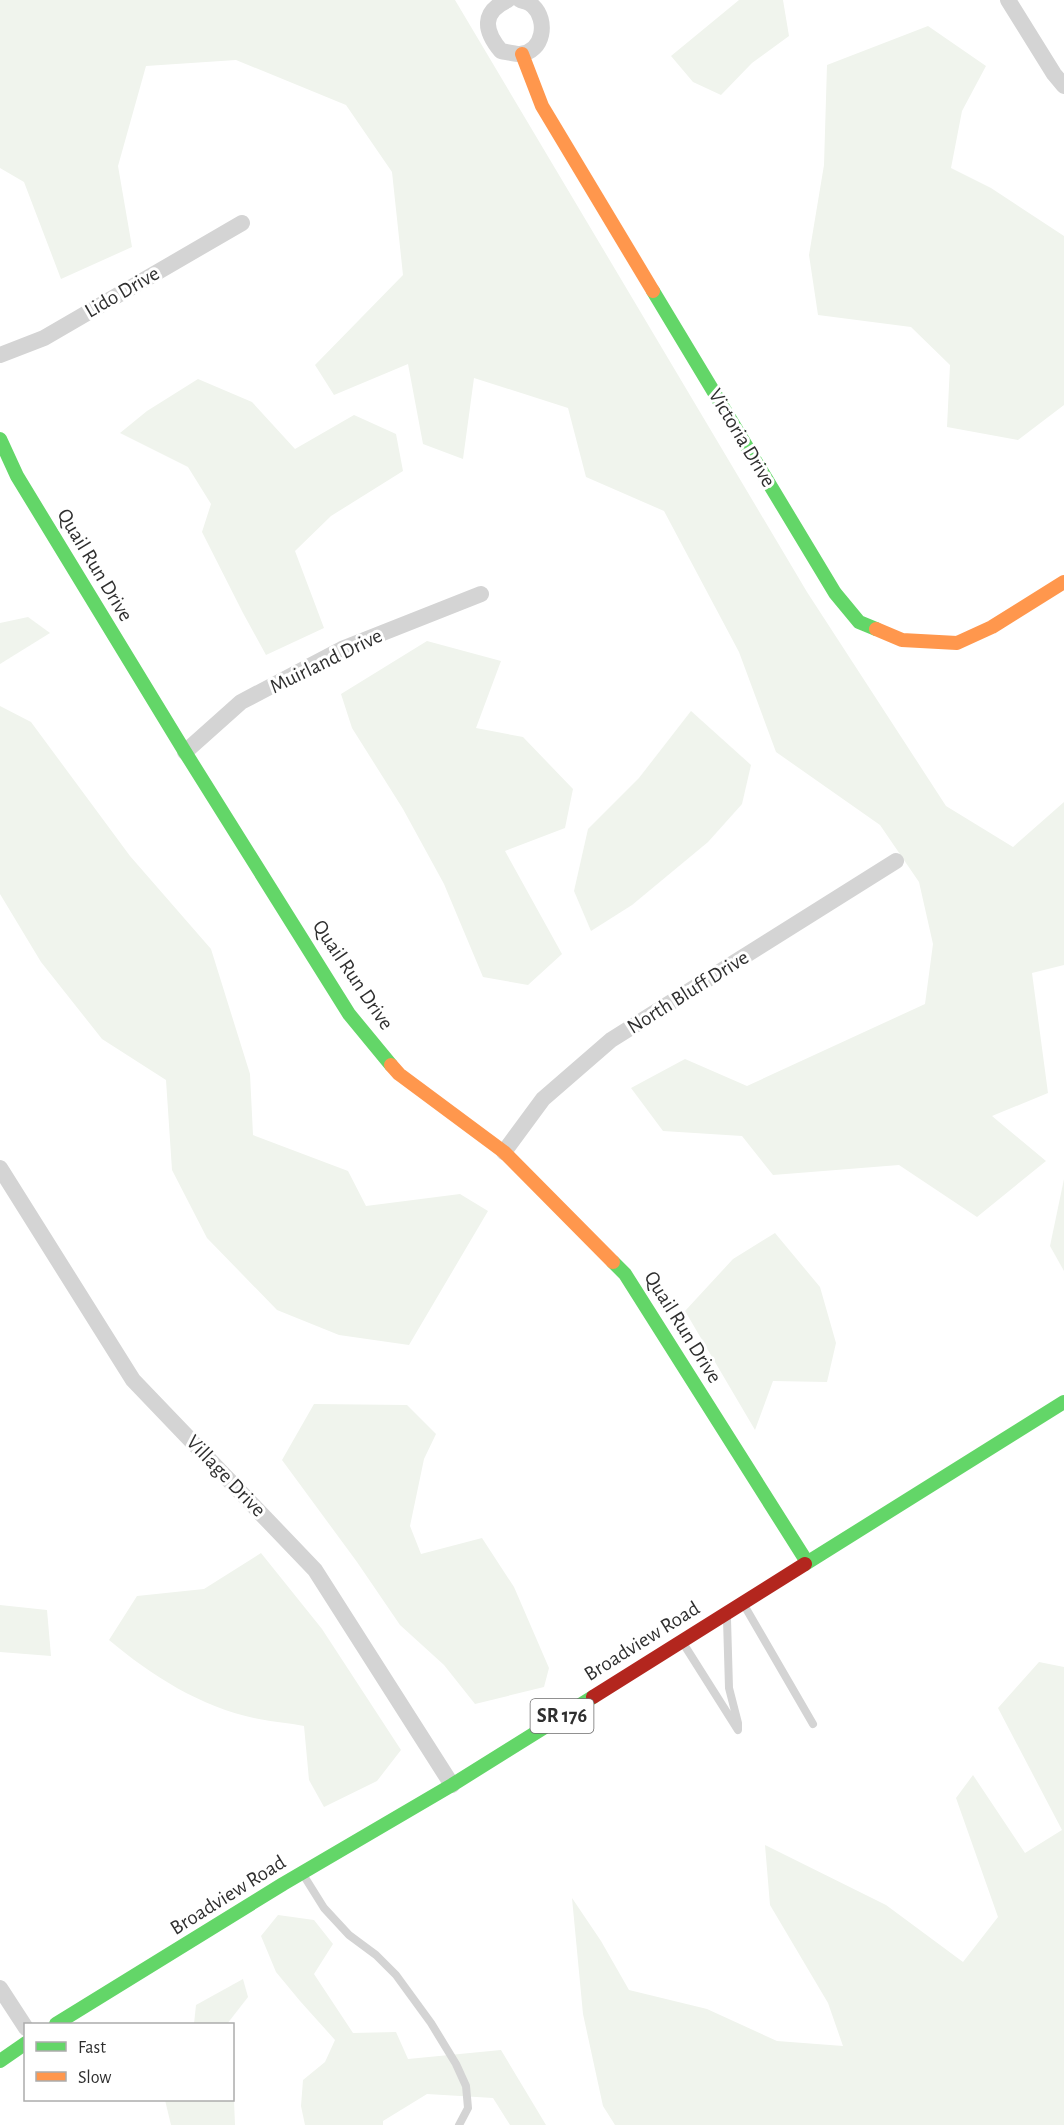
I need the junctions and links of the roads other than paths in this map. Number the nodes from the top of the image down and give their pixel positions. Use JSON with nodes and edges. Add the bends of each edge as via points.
{"nodes":[{"id":1,"x":508,"y":0,"type":"edge"},
{"id":2,"x":520,"y":0,"type":"edge"},
{"id":3,"x":1008,"y":0,"type":"edge"},
{"id":4,"x":522,"y":54,"type":"junction"},
{"id":5,"x":1064,"y":86,"type":"edge"},
{"id":6,"x":242,"y":223,"type":"dead end"},
{"id":7,"x":0,"y":355,"type":"edge"},
{"id":8,"x":0,"y":440,"type":"edge"},
{"id":9,"x":1064,"y":582,"type":"edge"},
{"id":10,"x":481,"y":594,"type":"dead end"},
{"id":11,"x":185,"y":752,"type":"junction"},
{"id":12,"x":896,"y":861,"type":"dead end"},
{"id":13,"x":504,"y":1152,"type":"junction"},
{"id":14,"x":0,"y":1168,"type":"edge"},
{"id":15,"x":1064,"y":1402,"type":"edge"},
{"id":16,"x":807,"y":1562,"type":"junction"},
{"id":17,"x":742,"y":1602,"type":"junction"},
{"id":18,"x":727,"y":1612,"type":"junction"},
{"id":19,"x":682,"y":1641,"type":"junction"},
{"id":20,"x":813,"y":1724,"type":"dead end"},
{"id":21,"x":452,"y":1785,"type":"junction"},
{"id":22,"x":302,"y":1873,"type":"junction"},
{"id":23,"x":0,"y":1988,"type":"edge"},
{"id":24,"x":59,"y":2023,"type":"edge"},
{"id":25,"x":24,"y":2025,"type":"edge"},
{"id":26,"x":24,"y":2044,"type":"edge"},
{"id":27,"x":0,"y":2061,"type":"edge"},
{"id":28,"x":459,"y":2125,"type":"edge"}],
"edges":[{"from":1,"to":4,"type":"street","via":[[493,10],[488,23],[490,38],[501,51]]},
{"from":2,"to":4,"type":"street","via":[[532,4],[543,21],[543,32],[534,48]]},
{"from":3,"to":5,"type":"street"},
{"from":4,"to":9,"type":"street","name":"Victoria Drive","via":[[542,106],[835,593],[859,622],[902,640],[957,643],[992,627]]},
{"from":6,"to":7,"type":"street","name":"Lido Drive","via":[[44,338]]},
{"from":8,"to":11,"type":"street","name":"Quail Run Drive","via":[[17,477]]},
{"from":10,"to":11,"type":"street","name":"Muirland Drive","via":[[342,649],[241,702]]},
{"from":11,"to":13,"type":"street","name":"Quail Run Drive","via":[[348,1014],[399,1074]]},
{"from":12,"to":13,"type":"street","name":"North Bluff Drive","via":[[611,1040],[543,1100]]},
{"from":13,"to":16,"type":"street","name":"Quail Run Drive","via":[[625,1274]]},
{"from":14,"to":21,"type":"street","name":"Village Drive","via":[[133,1380],[315,1570]]},
{"from":15,"to":16,"type":"street","name":"Broadview Road","number":"SR 176"},
{"from":16,"to":17,"type":"street","name":"Broadview Road","number":"SR 176"},
{"from":17,"to":18,"type":"street","name":"Broadview Road","number":"SR 176"},
{"from":17,"to":20,"type":"lane"},
{"from":18,"to":19,"type":"street","name":"Broadview Road","number":"SR 176"},
{"from":18,"to":19,"type":"lane","via":[[729,1688],[738,1730]]},
{"from":19,"to":21,"type":"street","name":"Broadview Road","number":"SR 176"},
{"from":21,"to":22,"type":"street","name":"Broadview Road","number":"SR 176"},
{"from":22,"to":24,"type":"street","name":"Broadview Road","number":"SR 176"},
{"from":22,"to":28,"type":"lane","via":[[324,1908],[396,1975],[431,2023],[466,2086],[468,2108]]},
{"from":23,"to":25,"type":"street"},
{"from":26,"to":27,"type":"street"}]}
